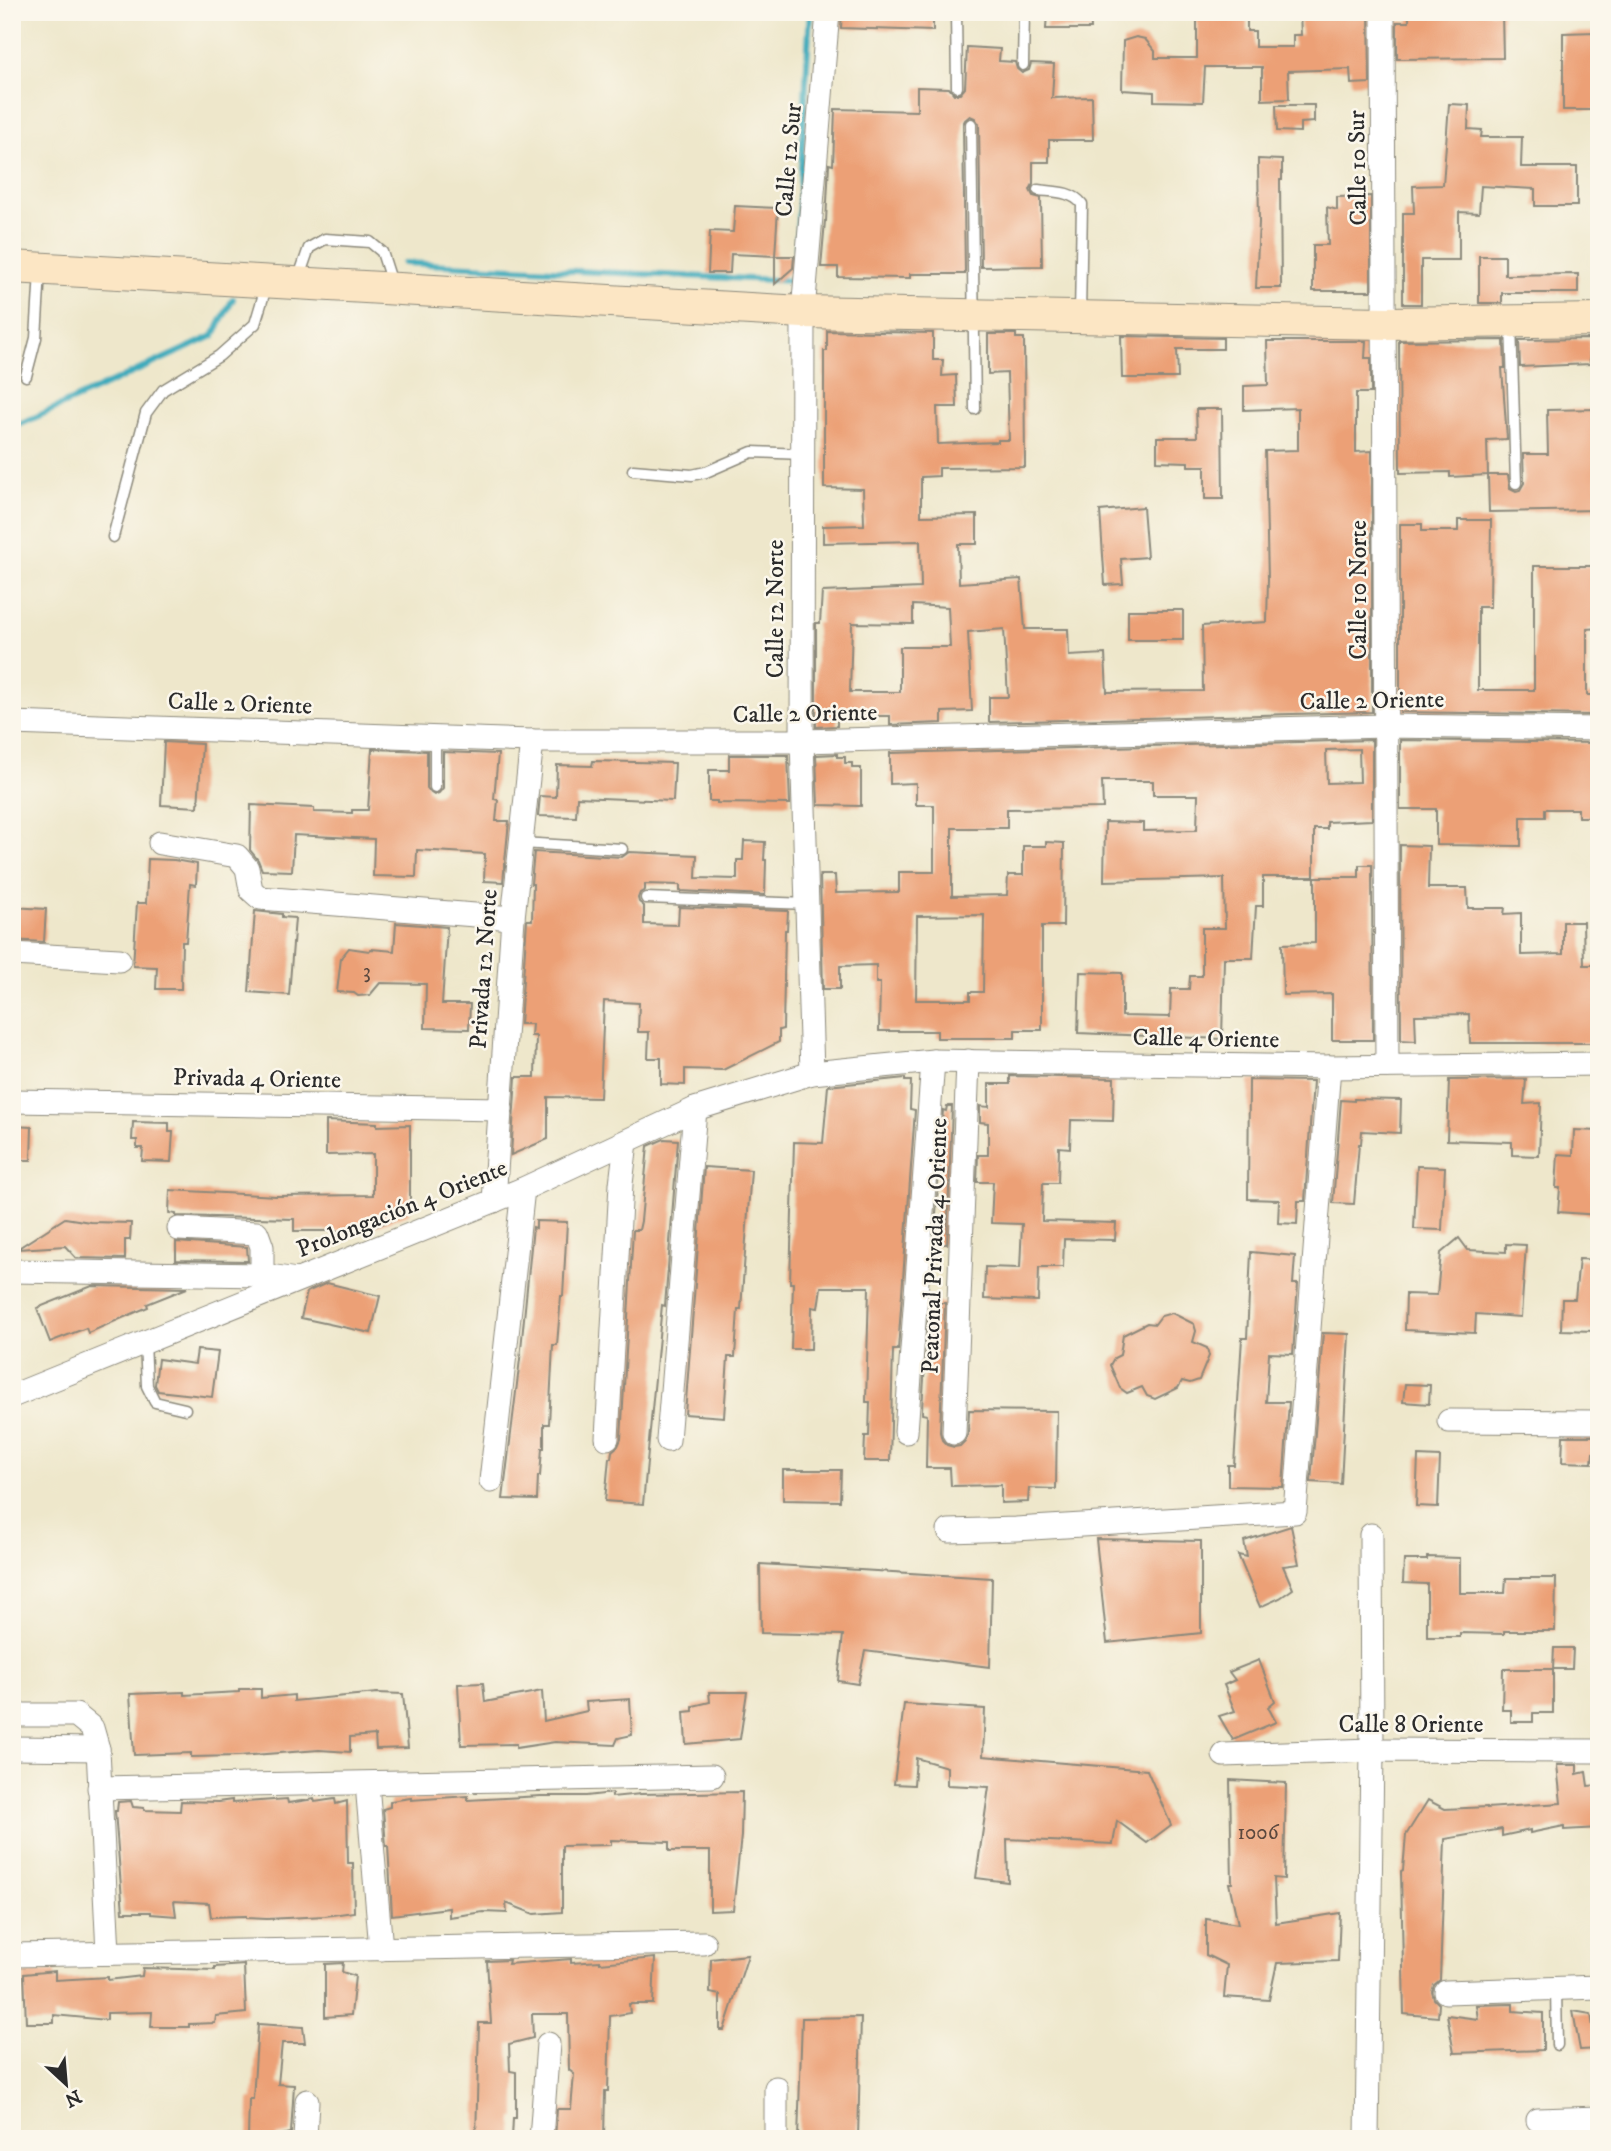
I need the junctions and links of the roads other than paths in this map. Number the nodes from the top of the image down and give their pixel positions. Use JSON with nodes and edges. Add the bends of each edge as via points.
{"nodes":[{"id":1,"x":828,"y":12,"type":"edge"},
{"id":2,"x":956,"y":12,"type":"edge"},
{"id":3,"x":1024,"y":12,"type":"edge"},
{"id":4,"x":1383,"y":12,"type":"edge"},
{"id":5,"x":1023,"y":65,"type":"dead end"},
{"id":6,"x":957,"y":87,"type":"dead end"},
{"id":7,"x":971,"y":124,"type":"dead end"},
{"id":8,"x":1038,"y":190,"type":"dead end"},
{"id":9,"x":26,"y":268,"type":"edge"},
{"id":10,"x":268,"y":282,"type":"junction"},
{"id":11,"x":300,"y":284,"type":"junction"},
{"id":12,"x":388,"y":289,"type":"junction"},
{"id":13,"x":803,"y":312,"type":"junction"},
{"id":14,"x":972,"y":317,"type":"junction"},
{"id":15,"x":1080,"y":319,"type":"junction"},
{"id":16,"x":1511,"y":320,"type":"junction"},
{"id":17,"x":1599,"y":320,"type":"edge"},
{"id":18,"x":1386,"y":323,"type":"junction"},
{"id":19,"x":26,"y":376,"type":"dead end"},
{"id":20,"x":975,"y":409,"type":"dead end"},
{"id":21,"x":802,"y":454,"type":"junction"},
{"id":22,"x":633,"y":470,"type":"dead end"},
{"id":23,"x":1516,"y":483,"type":"dead end"},
{"id":24,"x":113,"y":537,"type":"dead end"},
{"id":25,"x":12,"y":723,"type":"edge"},
{"id":26,"x":1385,"y":726,"type":"junction"},
{"id":27,"x":1599,"y":729,"type":"edge"},
{"id":28,"x":435,"y":737,"type":"junction"},
{"id":29,"x":532,"y":741,"type":"junction"},
{"id":30,"x":802,"y":741,"type":"junction"},
{"id":31,"x":435,"y":787,"type":"dead end"},
{"id":32,"x":160,"y":843,"type":"dead end"},
{"id":33,"x":521,"y":843,"type":"junction"},
{"id":34,"x":622,"y":849,"type":"dead end"},
{"id":35,"x":646,"y":898,"type":"dead end"},
{"id":36,"x":808,"y":904,"type":"junction"},
{"id":37,"x":513,"y":918,"type":"junction"},
{"id":38,"x":12,"y":954,"type":"edge"},
{"id":39,"x":119,"y":960,"type":"dead end"},
{"id":40,"x":933,"y":1061,"type":"junction"},
{"id":41,"x":968,"y":1062,"type":"junction"},
{"id":42,"x":1599,"y":1064,"type":"edge"},
{"id":43,"x":1387,"y":1066,"type":"junction"},
{"id":44,"x":1329,"y":1067,"type":"junction"},
{"id":45,"x":813,"y":1073,"type":"junction"},
{"id":46,"x":12,"y":1101,"type":"edge"},
{"id":47,"x":501,"y":1109,"type":"junction"},
{"id":48,"x":695,"y":1109,"type":"junction"},
{"id":49,"x":625,"y":1142,"type":"junction"},
{"id":50,"x":523,"y":1189,"type":"junction"},
{"id":51,"x":494,"y":1201,"type":"junction"},
{"id":52,"x":179,"y":1229,"type":"dead end"},
{"id":53,"x":12,"y":1271,"type":"edge"},
{"id":54,"x":262,"y":1275,"type":"junction"},
{"id":55,"x":297,"y":1280,"type":"junction"},
{"id":56,"x":145,"y":1342,"type":"junction"},
{"id":57,"x":12,"y":1396,"type":"edge"},
{"id":58,"x":185,"y":1409,"type":"dead end"},
{"id":59,"x":1449,"y":1421,"type":"dead end"},
{"id":60,"x":1599,"y":1422,"type":"edge"},
{"id":61,"x":906,"y":1432,"type":"dead end"},
{"id":62,"x":954,"y":1433,"type":"dead end"},
{"id":63,"x":607,"y":1438,"type":"dead end"},
{"id":64,"x":668,"y":1440,"type":"dead end"},
{"id":65,"x":491,"y":1481,"type":"dead end"},
{"id":66,"x":948,"y":1531,"type":"dead end"},
{"id":67,"x":1371,"y":1535,"type":"dead end"},
{"id":68,"x":12,"y":1714,"type":"edge"},
{"id":69,"x":12,"y":1748,"type":"edge"},
{"id":70,"x":98,"y":1749,"type":"junction"},
{"id":71,"x":1372,"y":1750,"type":"junction"},
{"id":72,"x":1599,"y":1751,"type":"edge"},
{"id":73,"x":1224,"y":1755,"type":"dead end"},
{"id":74,"x":712,"y":1776,"type":"dead end"},
{"id":75,"x":367,"y":1784,"type":"junction"},
{"id":76,"x":99,"y":1788,"type":"junction"},
{"id":77,"x":704,"y":1943,"type":"dead end"},
{"id":78,"x":381,"y":1950,"type":"junction"},
{"id":79,"x":108,"y":1953,"type":"junction"},
{"id":80,"x":12,"y":1955,"type":"edge"},
{"id":81,"x":1599,"y":1987,"type":"edge"},
{"id":82,"x":1556,"y":1989,"type":"junction"},
{"id":83,"x":1446,"y":1992,"type":"dead end"},
{"id":84,"x":548,"y":2044,"type":"dead end"},
{"id":85,"x":1558,"y":2045,"type":"dead end"},
{"id":86,"x":776,"y":2088,"type":"dead end"},
{"id":87,"x":307,"y":2101,"type":"dead end"},
{"id":88,"x":1599,"y":2118,"type":"edge"},
{"id":89,"x":1538,"y":2120,"type":"dead end"},
{"id":90,"x":305,"y":2139,"type":"edge"},
{"id":91,"x":541,"y":2139,"type":"edge"},
{"id":92,"x":776,"y":2139,"type":"edge"},
{"id":93,"x":1367,"y":2139,"type":"edge"}],
"edges":[{"from":1,"to":13,"type":"street","name":"Calle 12 Sur"},
{"from":2,"to":6,"type":"lane"},
{"from":3,"to":5,"type":"lane"},
{"from":4,"to":18,"type":"street","name":"Calle 10 Sur"},
{"from":7,"to":14,"type":"lane"},
{"from":8,"to":15,"type":"lane","via":[[1071,194],[1082,204]]},
{"from":9,"to":10,"type":"main road"},
{"from":9,"to":19,"type":"lane","via":[[36,338]]},
{"from":10,"to":11,"type":"main road"},
{"from":10,"to":24,"type":"lane","via":[[256,324],[219,356],[163,390],[146,414]]},
{"from":11,"to":12,"type":"main road"},
{"from":11,"to":12,"type":"lane","via":[[309,248],[325,239],[370,242],[383,252],[390,276]]},
{"from":12,"to":13,"type":"main road"},
{"from":13,"to":14,"type":"main road"},
{"from":13,"to":21,"type":"street","name":"Calle 12 Norte"},
{"from":14,"to":15,"type":"main road"},
{"from":14,"to":20,"type":"lane"},
{"from":15,"to":18,"type":"main road"},
{"from":16,"to":17,"type":"main road"},
{"from":16,"to":18,"type":"main road"},
{"from":16,"to":23,"type":"lane"},
{"from":18,"to":26,"type":"street","name":"Calle 10 Norte"},
{"from":21,"to":22,"type":"lane","via":[[752,452],[692,475]]},
{"from":21,"to":30,"type":"street","name":"Calle 12 Norte"},
{"from":25,"to":28,"type":"street","name":"Calle 2 Oriente"},
{"from":26,"to":27,"type":"street","name":"Calle 2 Oriente"},
{"from":26,"to":30,"type":"street","name":"Calle 2 Oriente"},
{"from":26,"to":43,"type":"street","name":"Calle 10 Norte"},
{"from":28,"to":29,"type":"street","name":"Calle 2 Oriente"},
{"from":28,"to":31,"type":"lane"},
{"from":29,"to":30,"type":"street","name":"Calle 2 Oriente"},
{"from":29,"to":33,"type":"street","name":"Privada 12 Norte"},
{"from":30,"to":36,"type":"street","name":"Calle 12 Norte"},
{"from":32,"to":37,"type":"street","via":[[237,856],[247,868],[251,890],[260,898]]},
{"from":33,"to":34,"type":"lane"},
{"from":33,"to":37,"type":"street","name":"Privada 12 Norte"},
{"from":35,"to":36,"type":"lane"},
{"from":36,"to":45,"type":"street","name":"Calle 12 Norte"},
{"from":37,"to":47,"type":"street","name":"Privada 12 Norte"},
{"from":38,"to":39,"type":"street"},
{"from":40,"to":41,"type":"street","name":"Calle 4 Oriente"},
{"from":40,"to":45,"type":"street","name":"Calle 4 Oriente"},
{"from":40,"to":61,"type":"street"},
{"from":41,"to":44,"type":"street","name":"Calle 4 Oriente"},
{"from":41,"to":62,"type":"street","name":"Peatonal Privada 4 Oriente"},
{"from":42,"to":43,"type":"street","name":"Calle 4 Oriente"},
{"from":43,"to":44,"type":"street","name":"Calle 4 Oriente"},
{"from":44,"to":66,"type":"street","via":[[1295,1512]]},
{"from":45,"to":48,"type":"street","name":"Prolongación 4 Oriente"},
{"from":46,"to":47,"type":"street","name":"Privada 4 Oriente"},
{"from":47,"to":51,"type":"street","name":"Privada 12 Norte"},
{"from":48,"to":49,"type":"street","name":"Prolongación 4 Oriente"},
{"from":48,"to":64,"type":"street"},
{"from":49,"to":50,"type":"street","name":"Prolongación 4 Oriente"},
{"from":49,"to":63,"type":"street"},
{"from":50,"to":51,"type":"street","name":"Prolongación 4 Oriente"},
{"from":50,"to":65,"type":"street"},
{"from":51,"to":55,"type":"street","name":"Prolongación 4 Oriente"},
{"from":52,"to":54,"type":"street","via":[[257,1233]]},
{"from":53,"to":54,"type":"street"},
{"from":54,"to":55,"type":"street"},
{"from":55,"to":56,"type":"street","name":"Prolongación 4 Oriente"},
{"from":56,"to":57,"type":"street","name":"Prolongación 4 Oriente"},
{"from":56,"to":58,"type":"lane","via":[[147,1386],[155,1402]]},
{"from":59,"to":60,"type":"street"},
{"from":67,"to":71,"type":"street"},
{"from":68,"to":70,"type":"street","via":[[76,1715],[92,1728]]},
{"from":69,"to":70,"type":"street"},
{"from":70,"to":76,"type":"street"},
{"from":71,"to":72,"type":"street","name":"Calle 8 Oriente"},
{"from":71,"to":73,"type":"street","name":"Calle 8 Oriente"},
{"from":71,"to":93,"type":"street"},
{"from":74,"to":75,"type":"street"},
{"from":75,"to":76,"type":"street"},
{"from":75,"to":78,"type":"street"},
{"from":76,"to":79,"type":"street"},
{"from":77,"to":78,"type":"street"},
{"from":78,"to":79,"type":"street"},
{"from":79,"to":80,"type":"street"},
{"from":81,"to":82,"type":"street"},
{"from":82,"to":83,"type":"street"},
{"from":82,"to":85,"type":"lane"},
{"from":84,"to":91,"type":"street"},
{"from":86,"to":92,"type":"street"},
{"from":87,"to":90,"type":"street"},
{"from":88,"to":89,"type":"street"}]}
